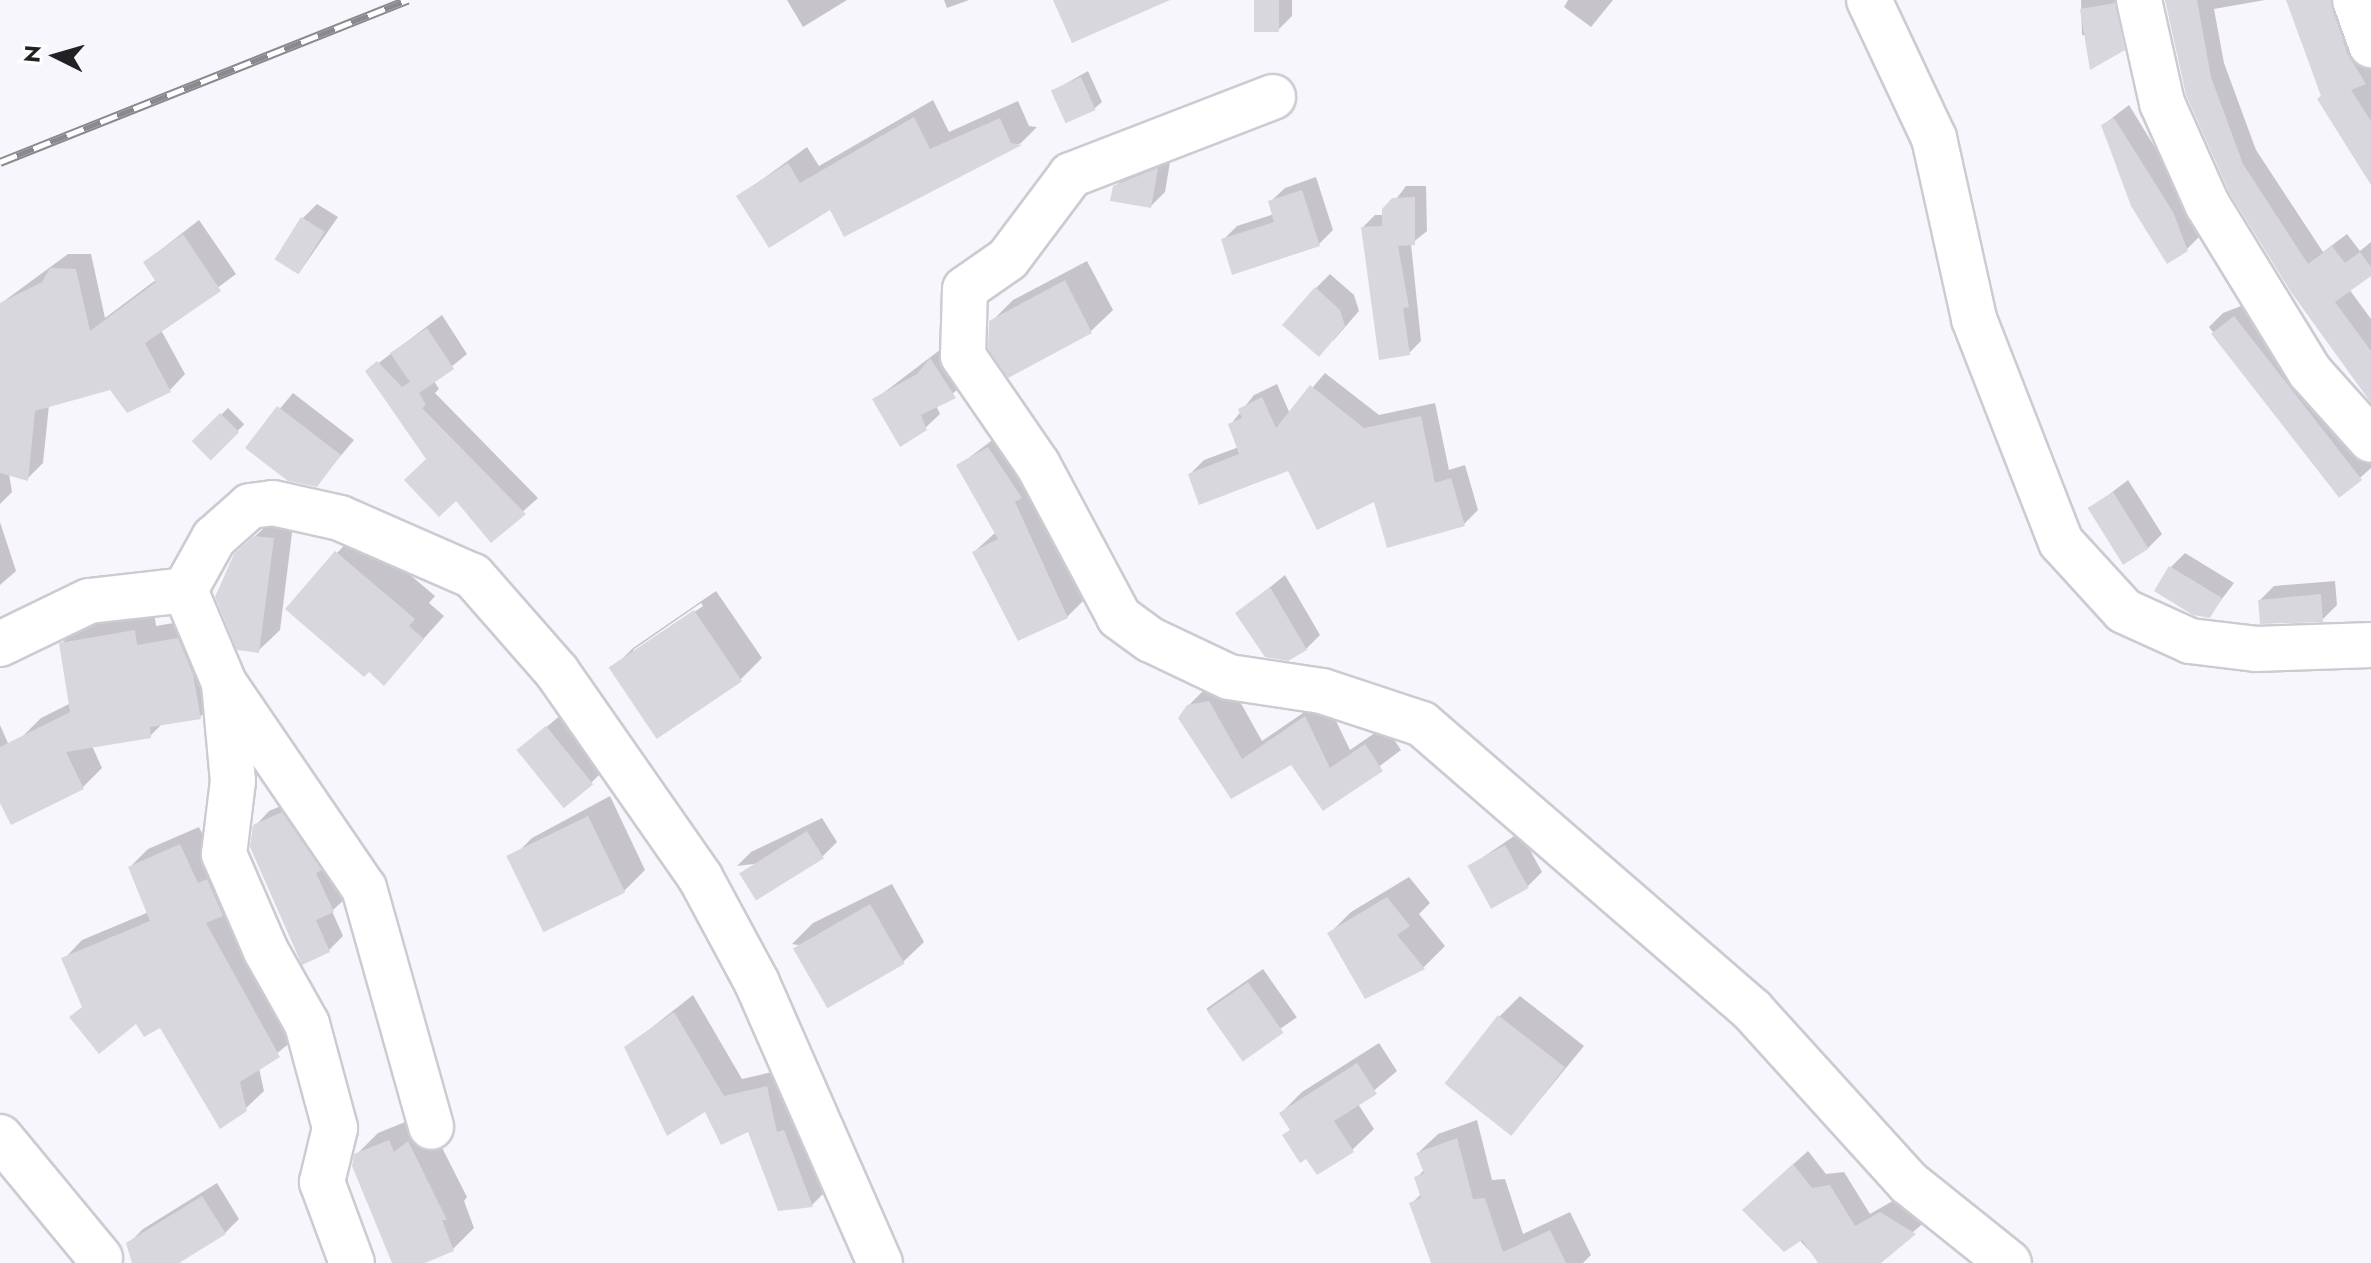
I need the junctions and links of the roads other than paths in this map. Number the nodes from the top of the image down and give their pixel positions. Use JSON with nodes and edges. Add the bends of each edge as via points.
{"nodes":[{"id":1,"x":1869,"y":0,"type":"edge"},
{"id":2,"x":2139,"y":0,"type":"edge"},
{"id":3,"x":2355,"y":0,"type":"edge"},
{"id":4,"x":2371,"y":45,"type":"edge"},
{"id":5,"x":1273,"y":97,"type":"dead end"},
{"id":6,"x":2371,"y":440,"type":"edge"},
{"id":7,"x":185,"y":590,"type":"junction"},
{"id":8,"x":0,"y":644,"type":"edge"},
{"id":9,"x":2371,"y":645,"type":"edge"},
{"id":10,"x":224,"y":683,"type":"junction"},
{"id":11,"x":431,"y":1127,"type":"dead end"},
{"id":12,"x":0,"y":1137,"type":"edge"},
{"id":13,"x":100,"y":1258,"type":"dead end"},
{"id":14,"x":352,"y":1263,"type":"edge"},
{"id":15,"x":880,"y":1263,"type":"edge"},
{"id":16,"x":2009,"y":1263,"type":"edge"}],
"edges":[{"from":1,"to":9,"type":"street","via":[[1934,138],[1974,319],[2061,542],[2124,611],[2190,641],[2256,649]]},
{"from":2,"to":6,"type":"street","via":[[2162,103],[2207,204],[2310,372]]},
{"from":3,"to":4,"type":"street"},
{"from":5,"to":16,"type":"street","via":[[1071,175],[1008,259],[965,289],[963,356],[1038,465],[1119,617],[1151,640],[1229,677],[1322,691],[1422,724],[1752,1010],[1909,1183]]},
{"from":7,"to":8,"type":"street","via":[[89,601]]},
{"from":7,"to":10,"type":"street"},
{"from":7,"to":15,"type":"street","via":[[214,538],[250,506],[273,503],[340,518],[473,576],[557,672],[700,877],[757,983]]},
{"from":10,"to":11,"type":"street","via":[[364,888]]},
{"from":10,"to":14,"type":"street","via":[[233,781],[224,854],[266,951],[307,1024],[335,1128],[322,1182]]},
{"from":12,"to":13,"type":"street"}]}
